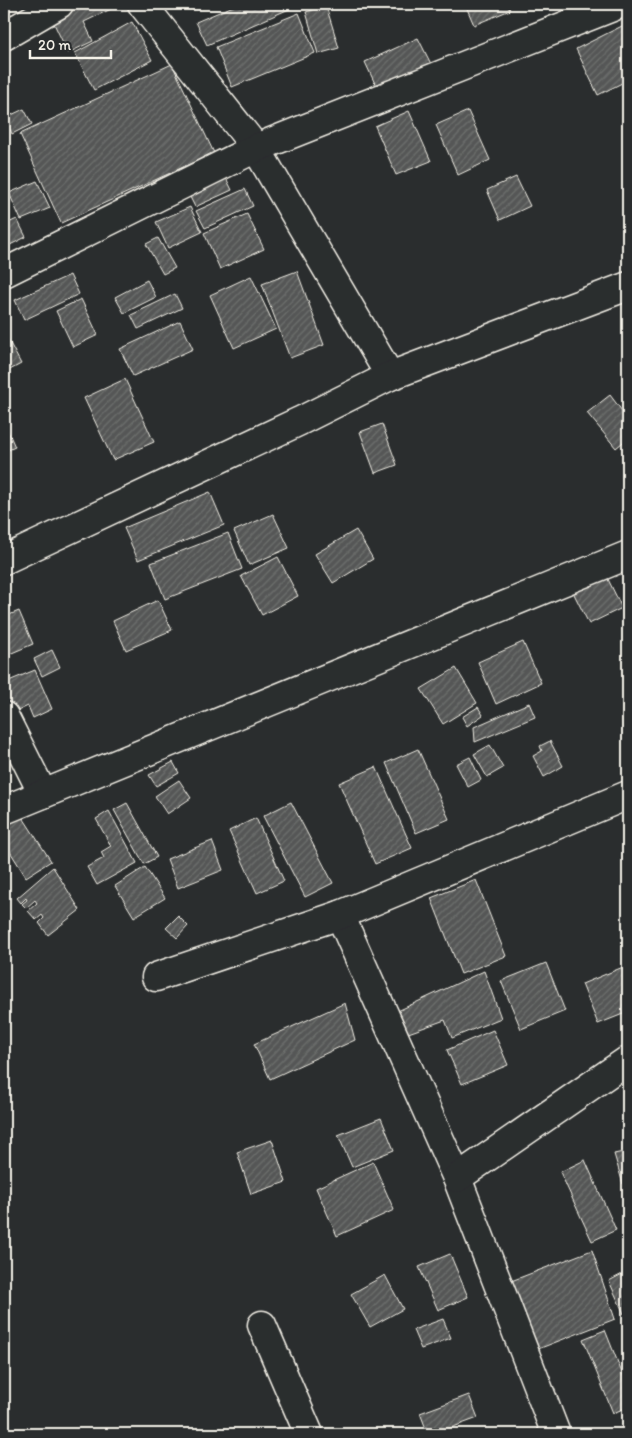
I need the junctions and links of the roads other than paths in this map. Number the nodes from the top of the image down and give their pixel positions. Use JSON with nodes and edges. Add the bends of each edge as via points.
{"nodes":[{"id":1,"x":59,"y":4,"type":"edge"},
{"id":2,"x":142,"y":4,"type":"edge"},
{"id":3,"x":620,"y":4,"type":"edge"},
{"id":4,"x":4,"y":36,"type":"edge"},
{"id":5,"x":256,"y":148,"type":"junction"},
{"id":6,"x":4,"y":273,"type":"edge"},
{"id":7,"x":628,"y":286,"type":"edge"},
{"id":8,"x":390,"y":376,"type":"junction"},
{"id":9,"x":628,"y":555,"type":"edge"},
{"id":10,"x":4,"y":560,"type":"edge"},
{"id":11,"x":4,"y":716,"type":"edge"},
{"id":12,"x":43,"y":794,"type":"junction"},
{"id":13,"x":627,"y":800,"type":"edge"},
{"id":14,"x":4,"y":810,"type":"edge"},
{"id":15,"x":340,"y":915,"type":"junction"},
{"id":16,"x":156,"y":976,"type":"dead end"},
{"id":17,"x":628,"y":1060,"type":"edge"},
{"id":18,"x":457,"y":1178,"type":"junction"},
{"id":19,"x":262,"y":1324,"type":"dead end"},
{"id":20,"x":308,"y":1434,"type":"edge"},
{"id":21,"x":556,"y":1434,"type":"edge"}],
"edges":[{"from":1,"to":4,"type":"street"},
{"from":2,"to":5,"type":"street"},
{"from":3,"to":5,"type":"street"},
{"from":5,"to":6,"type":"street"},
{"from":5,"to":8,"type":"street"},
{"from":7,"to":8,"type":"street"},
{"from":8,"to":10,"type":"street"},
{"from":9,"to":12,"type":"street"},
{"from":11,"to":12,"type":"street"},
{"from":12,"to":14,"type":"street"},
{"from":13,"to":15,"type":"street"},
{"from":15,"to":16,"type":"street"},
{"from":15,"to":18,"type":"street"},
{"from":17,"to":18,"type":"street"},
{"from":18,"to":21,"type":"street"},
{"from":19,"to":20,"type":"street"}]}
